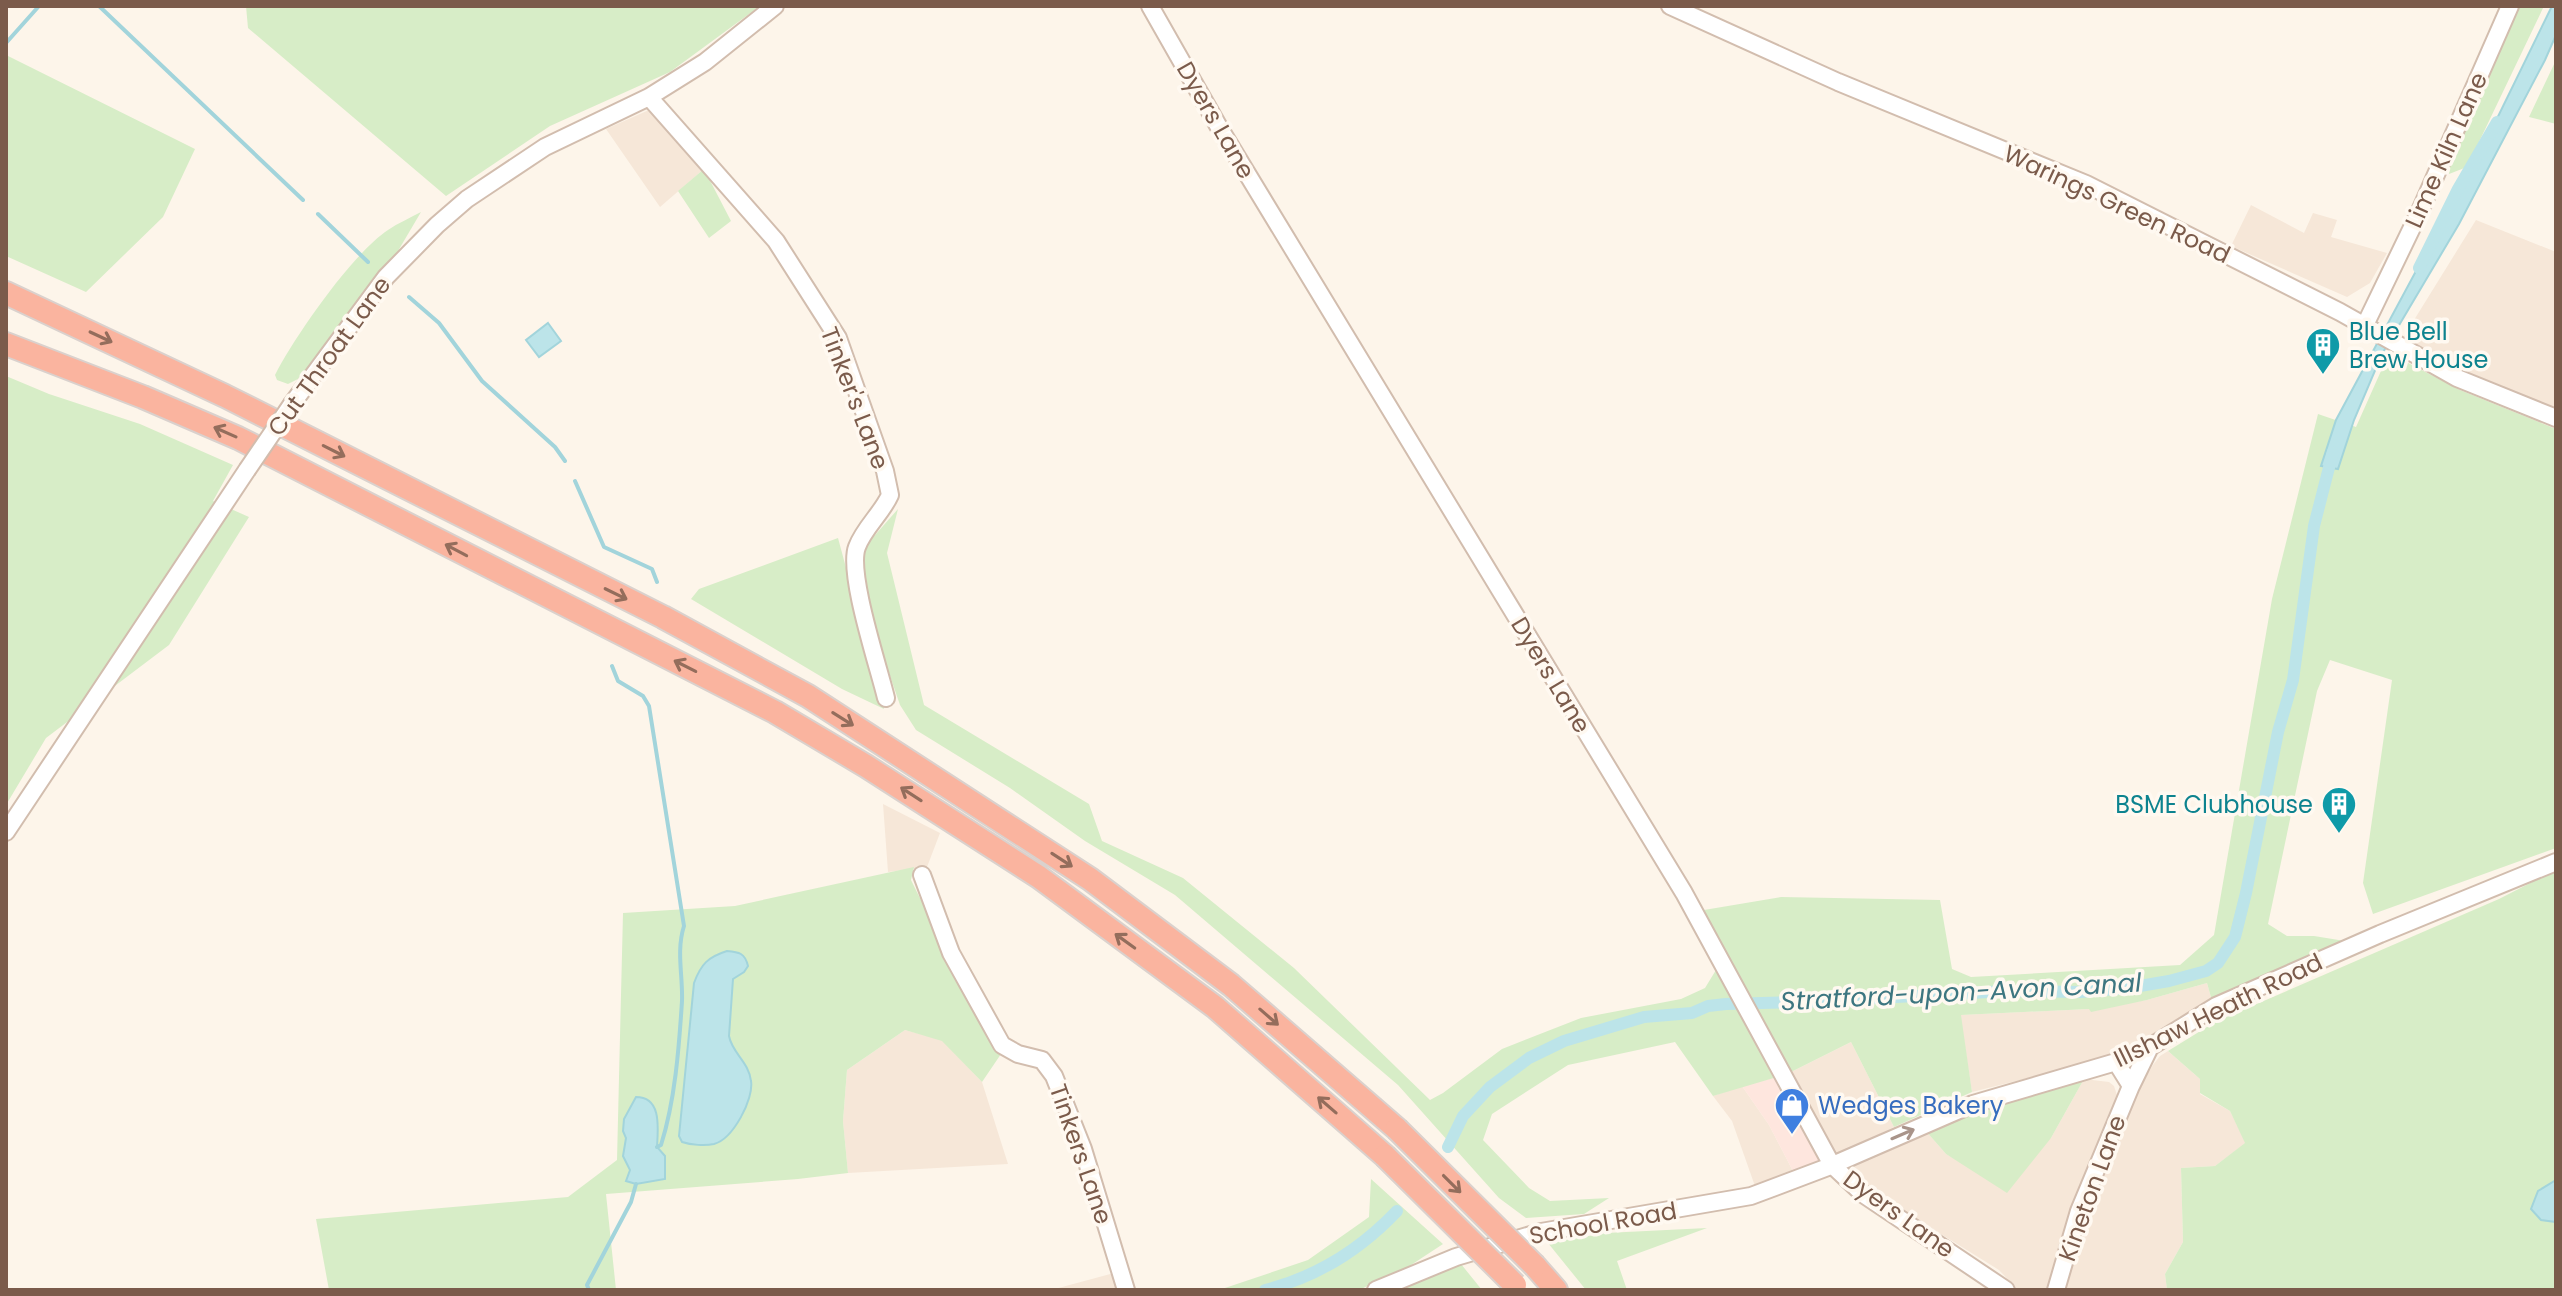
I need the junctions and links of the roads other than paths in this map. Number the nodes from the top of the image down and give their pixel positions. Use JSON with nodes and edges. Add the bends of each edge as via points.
{"nodes":[{"id":1,"x":775,"y":6,"type":"edge"},
{"id":2,"x":1150,"y":6,"type":"edge"},
{"id":3,"x":1670,"y":6,"type":"edge"},
{"id":4,"x":2510,"y":6,"type":"edge"},
{"id":5,"x":649,"y":97,"type":"junction"},
{"id":6,"x":6,"y":291,"type":"edge"},
{"id":7,"x":2379,"y":292,"type":"junction"},
{"id":8,"x":2340,"y":312,"type":"junction"},
{"id":9,"x":2370,"y":329,"type":"junction"},
{"id":10,"x":6,"y":344,"type":"edge"},
{"id":11,"x":2556,"y":418,"type":"edge"},
{"id":12,"x":886,"y":698,"type":"dead end"},
{"id":13,"x":6,"y":832,"type":"edge"},
{"id":14,"x":2556,"y":862,"type":"edge"},
{"id":15,"x":922,"y":875,"type":"dead end"},
{"id":16,"x":2150,"y":1047,"type":"junction"},
{"id":17,"x":2116,"y":1062,"type":"junction"},
{"id":18,"x":2131,"y":1086,"type":"junction"},
{"id":19,"x":1832,"y":1165,"type":"junction"},
{"id":20,"x":1517,"y":1288,"type":"edge"},
{"id":21,"x":1126,"y":1290,"type":"edge"},
{"id":22,"x":1376,"y":1290,"type":"edge"},
{"id":23,"x":1556,"y":1290,"type":"edge"},
{"id":24,"x":2006,"y":1290,"type":"edge"},
{"id":25,"x":2056,"y":1290,"type":"edge"}],
"edges":[{"from":1,"to":5,"type":"street","name":"Cut Throat Lane","via":[[705,62]]},
{"from":2,"to":19,"type":"street","name":"Dyers Lane","via":[[1684,893]]},
{"from":3,"to":8,"type":"street","name":"Warings Green Road","via":[[2086,184]]},
{"from":4,"to":7,"type":"street","name":"Lime Kiln Lane"},
{"from":5,"to":12,"type":"street","name":"Tinker's Lane","via":[[776,241],[838,338],[890,495],[860,542],[855,560]]},
{"from":5,"to":13,"type":"street","name":"Cut Throat Lane","bridge":true,"via":[[545,147],[467,199],[386,277],[292,404]]},
{"from":6,"to":23,"type":"highway","one_way":true,"bridge":true,"via":[[663,617],[808,696],[1090,879],[1231,985],[1397,1129]]},
{"from":7,"to":8,"type":"street"},
{"from":7,"to":9,"type":"street","name":"Lime Kiln Lane"},
{"from":8,"to":9,"type":"street","name":"Warings Green Road"},
{"from":9,"to":11,"type":"street","name":"Warings Green Road","via":[[2457,378]]},
{"from":20,"to":10,"type":"highway","one_way":true,"bridge":true,"via":[[1385,1156],[1215,1007],[1039,877],[866,766],[788,719],[238,438]]},
{"from":14,"to":16,"type":"street","name":"Illshaw Heath Road","via":[[2225,1003]]},
{"from":15,"to":21,"type":"street","name":"Tinkers Lane","via":[[951,953],[1002,1045],[1042,1060],[1054,1076],[1083,1149]]},
{"from":16,"to":17,"type":"street","name":"Illshaw Heath Road"},
{"from":16,"to":18,"type":"street","name":"Kineton Lane"},
{"from":17,"to":18,"type":"street","name":"Kineton Lane"},
{"from":19,"to":17,"type":"street","name":"Illshaw Heath Road","one_way":true,"via":[[1973,1104]]},
{"from":18,"to":25,"type":"street","name":"Kineton Lane","via":[[2082,1202]]},
{"from":19,"to":22,"type":"street","name":"School Road","via":[[1751,1196],[1541,1232],[1456,1257]]},
{"from":19,"to":24,"type":"street","name":"Dyers Lane","via":[[1863,1194]]}]}
